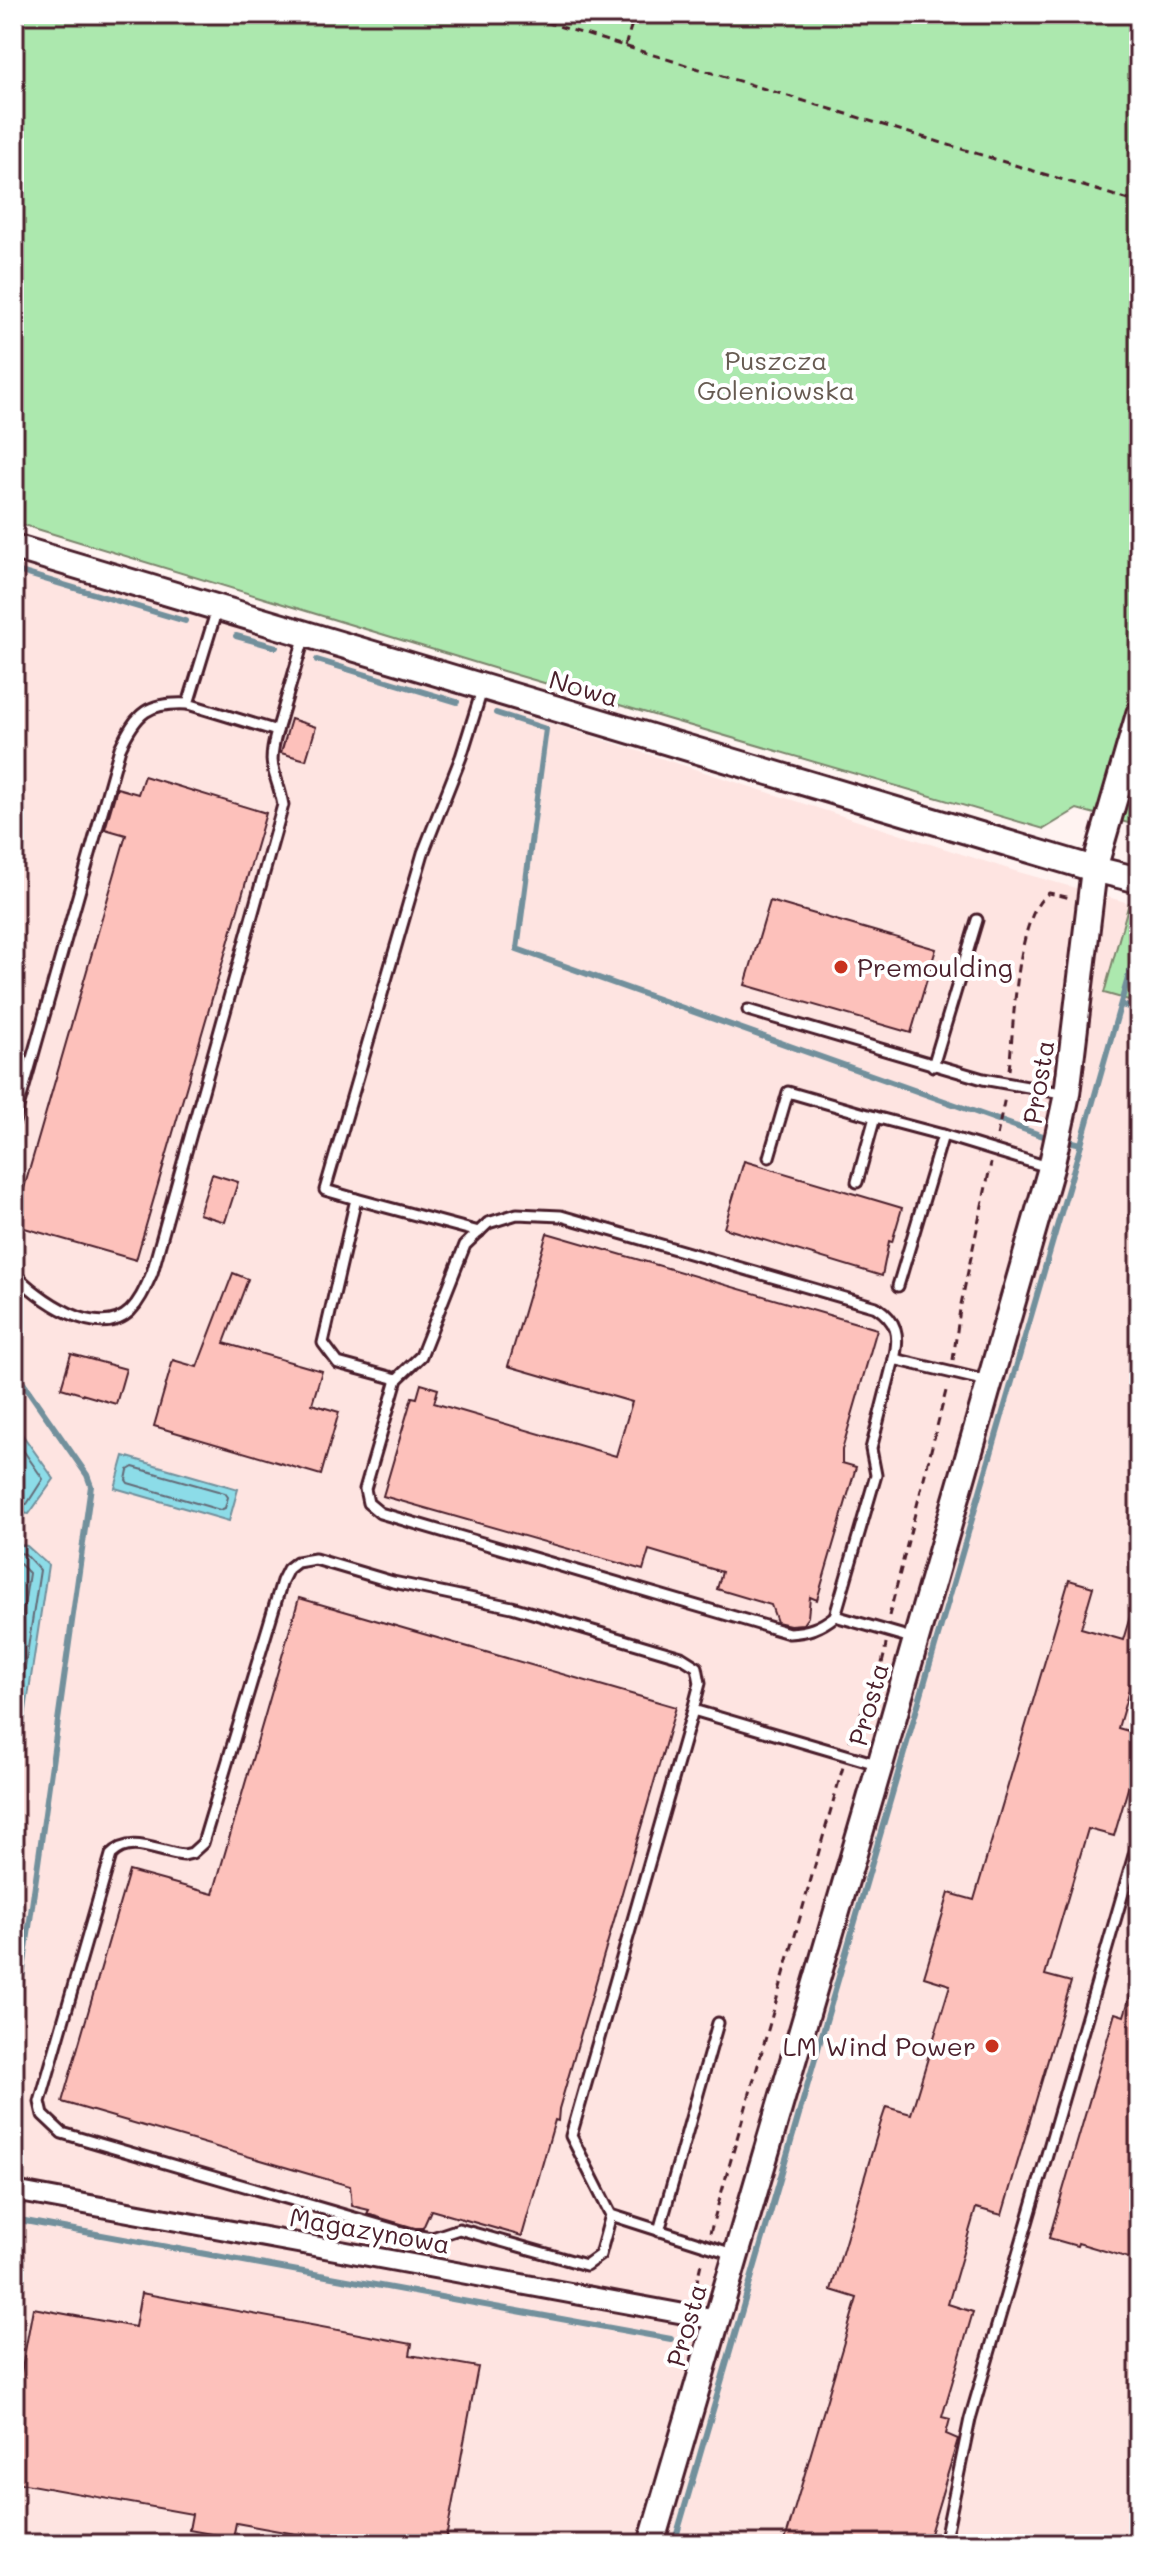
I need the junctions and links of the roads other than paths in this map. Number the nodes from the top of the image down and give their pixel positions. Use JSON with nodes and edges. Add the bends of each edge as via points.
{"nodes":[{"id":1,"x":14,"y":547,"type":"edge"},
{"id":2,"x":217,"y":609,"type":"junction"},
{"id":3,"x":305,"y":635,"type":"junction"},
{"id":4,"x":483,"y":687,"type":"junction"},
{"id":5,"x":188,"y":704,"type":"junction"},
{"id":6,"x":1139,"y":714,"type":"edge"},
{"id":7,"x":277,"y":731,"type":"junction"},
{"id":8,"x":1094,"y":869,"type":"junction"},
{"id":9,"x":1139,"y":880,"type":"edge"},
{"id":10,"x":977,"y":920,"type":"dead end"},
{"id":11,"x":748,"y":1010,"type":"dead end"},
{"id":12,"x":933,"y":1066,"type":"junction"},
{"id":13,"x":1067,"y":1094,"type":"junction"},
{"id":14,"x":875,"y":1117,"type":"junction"},
{"id":15,"x":14,"y":1122,"type":"edge"},
{"id":16,"x":943,"y":1135,"type":"junction"},
{"id":17,"x":769,"y":1157,"type":"dead end"},
{"id":18,"x":1051,"y":1168,"type":"junction"},
{"id":19,"x":857,"y":1182,"type":"dead end"},
{"id":20,"x":356,"y":1199,"type":"junction"},
{"id":21,"x":479,"y":1232,"type":"junction"},
{"id":22,"x":14,"y":1273,"type":"edge"},
{"id":23,"x":898,"y":1286,"type":"dead end"},
{"id":24,"x":894,"y":1359,"type":"junction"},
{"id":25,"x":397,"y":1379,"type":"junction"},
{"id":26,"x":991,"y":1382,"type":"junction"},
{"id":27,"x":835,"y":1616,"type":"junction"},
{"id":28,"x":916,"y":1639,"type":"junction"},
{"id":29,"x":693,"y":1710,"type":"junction"},
{"id":30,"x":880,"y":1765,"type":"junction"},
{"id":31,"x":1139,"y":1838,"type":"edge"},
{"id":32,"x":718,"y":2023,"type":"dead end"},
{"id":33,"x":14,"y":2191,"type":"edge"},
{"id":34,"x":611,"y":2215,"type":"junction"},
{"id":35,"x":659,"y":2231,"type":"junction"},
{"id":36,"x":736,"y":2256,"type":"junction"},
{"id":37,"x":717,"y":2320,"type":"junction"},
{"id":38,"x":651,"y":2544,"type":"edge"},
{"id":39,"x":944,"y":2544,"type":"edge"}],
"edges":[{"from":1,"to":2,"type":"street","name":"Nowa"},
{"from":2,"to":3,"type":"street","name":"Nowa"},
{"from":2,"to":5,"type":"lane"},
{"from":3,"to":4,"type":"street","name":"Nowa"},
{"from":3,"to":7,"type":"lane"},
{"from":4,"to":8,"type":"street","name":"Nowa"},
{"from":4,"to":20,"type":"lane","via":[[423,853],[325,1190]]},
{"from":5,"to":7,"type":"lane"},
{"from":5,"to":15,"type":"lane","via":[[163,703],[143,712],[120,748]]},
{"from":6,"to":8,"type":"street","name":"Prosta"},
{"from":7,"to":22,"type":"lane","via":[[270,754],[283,805],[142,1296],[117,1320],[98,1322],[48,1302]]},
{"from":8,"to":9,"type":"street","name":"Nowa"},
{"from":8,"to":13,"type":"street","name":"Prosta"},
{"from":10,"to":12,"type":"lane"},
{"from":11,"to":12,"type":"lane"},
{"from":12,"to":13,"type":"lane"},
{"from":13,"to":18,"type":"street","name":"Prosta"},
{"from":14,"to":16,"type":"lane"},
{"from":14,"to":17,"type":"lane","via":[[788,1092]]},
{"from":14,"to":19,"type":"lane"},
{"from":16,"to":18,"type":"lane"},
{"from":16,"to":23,"type":"lane"},
{"from":18,"to":26,"type":"street","name":"Prosta"},
{"from":20,"to":21,"type":"lane"},
{"from":20,"to":25,"type":"lane","via":[[323,1343],[338,1363]]},
{"from":21,"to":24,"type":"lane","via":[[488,1223],[517,1214],[561,1216],[876,1307],[897,1329]]},
{"from":21,"to":25,"type":"lane","via":[[465,1245],[421,1356]]},
{"from":24,"to":26,"type":"lane"},
{"from":24,"to":27,"type":"lane","via":[[871,1449],[876,1475]]},
{"from":25,"to":27,"type":"lane","via":[[365,1489],[368,1503],[380,1513],[789,1633],[808,1632]]},
{"from":26,"to":28,"type":"street","name":"Prosta"},
{"from":27,"to":28,"type":"lane"},
{"from":28,"to":30,"type":"street","name":"Prosta"},
{"from":29,"to":30,"type":"lane"},
{"from":29,"to":34,"type":"lane","via":[[571,2136]]},
{"from":29,"to":34,"type":"lane","via":[[700,1683],[697,1667],[681,1657],[512,1607],[315,1559],[297,1562],[282,1581],[203,1843],[184,1855],[136,1844],[111,1855],[40,2102],[43,2115],[62,2133],[413,2235],[432,2238],[459,2229],[586,2265],[600,2255]]},
{"from":30,"to":36,"type":"street","name":"Prosta"},
{"from":31,"to":39,"type":"lane","via":[[970,2419]]},
{"from":32,"to":35,"type":"lane"},
{"from":33,"to":37,"type":"street","name":"Magazynowa"},
{"from":34,"to":35,"type":"lane"},
{"from":35,"to":36,"type":"lane"},
{"from":36,"to":37,"type":"street","name":"Prosta"},
{"from":37,"to":38,"type":"street","name":"Prosta"}]}
